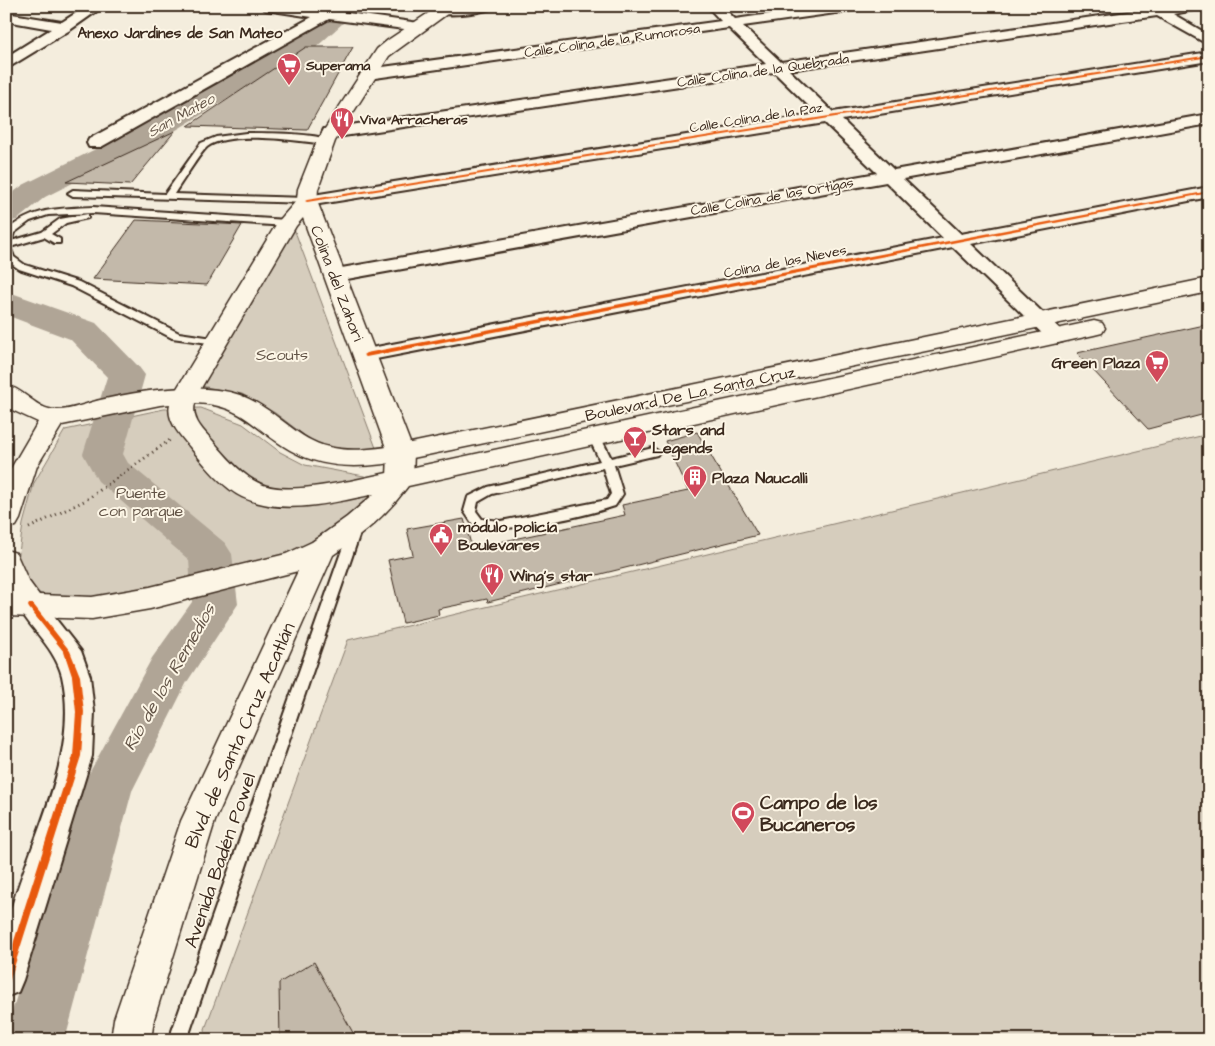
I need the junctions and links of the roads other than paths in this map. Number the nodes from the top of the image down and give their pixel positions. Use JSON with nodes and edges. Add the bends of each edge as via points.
{"nodes":[{"id":1,"x":97,"y":6,"type":"edge"},
{"id":2,"x":266,"y":6,"type":"edge"},
{"id":3,"x":488,"y":6,"type":"edge"},
{"id":4,"x":714,"y":6,"type":"edge"},
{"id":5,"x":857,"y":6,"type":"edge"},
{"id":6,"x":1196,"y":6,"type":"edge"},
{"id":7,"x":446,"y":9,"type":"edge"},
{"id":8,"x":1155,"y":9,"type":"edge"},
{"id":9,"x":330,"y":15,"type":"junction"},
{"id":10,"x":6,"y":16,"type":"edge"},
{"id":11,"x":732,"y":24,"type":"junction"},
{"id":12,"x":65,"y":27,"type":"junction"},
{"id":13,"x":419,"y":27,"type":"junction"},
{"id":14,"x":1209,"y":41,"type":"edge"},
{"id":15,"x":1209,"y":56,"type":"edge"},
{"id":16,"x":6,"y":64,"type":"edge"},
{"id":17,"x":778,"y":68,"type":"junction"},
{"id":18,"x":368,"y":74,"type":"junction"},
{"id":19,"x":829,"y":117,"type":"junction"},
{"id":20,"x":1209,"y":119,"type":"edge"},
{"id":21,"x":328,"y":137,"type":"junction"},
{"id":22,"x":95,"y":143,"type":"dead end"},
{"id":23,"x":888,"y":174,"type":"junction"},
{"id":24,"x":1209,"y":192,"type":"edge"},
{"id":25,"x":73,"y":193,"type":"dead end"},
{"id":26,"x":168,"y":197,"type":"junction"},
{"id":27,"x":307,"y":201,"type":"junction"},
{"id":28,"x":93,"y":210,"type":"junction"},
{"id":29,"x":287,"y":223,"type":"junction"},
{"id":30,"x":45,"y":234,"type":"junction"},
{"id":31,"x":957,"y":241,"type":"junction"},
{"id":32,"x":57,"y":242,"type":"dead end"},
{"id":33,"x":6,"y":245,"type":"edge"},
{"id":34,"x":336,"y":275,"type":"junction"},
{"id":35,"x":1209,"y":285,"type":"edge"},
{"id":36,"x":1209,"y":301,"type":"edge"},
{"id":37,"x":1049,"y":329,"type":"junction"},
{"id":38,"x":216,"y":342,"type":"junction"},
{"id":39,"x":366,"y":355,"type":"junction"},
{"id":40,"x":6,"y":392,"type":"edge"},
{"id":41,"x":185,"y":395,"type":"junction"},
{"id":42,"x":53,"y":419,"type":"junction"},
{"id":43,"x":594,"y":436,"type":"junction"},
{"id":44,"x":653,"y":452,"type":"dead end"},
{"id":45,"x":607,"y":463,"type":"junction"},
{"id":46,"x":400,"y":466,"type":"junction"},
{"id":47,"x":13,"y":508,"type":"edge"},
{"id":48,"x":357,"y":524,"type":"junction"},
{"id":49,"x":322,"y":549,"type":"junction"},
{"id":50,"x":6,"y":560,"type":"edge"},
{"id":51,"x":19,"y":606,"type":"edge"},
{"id":52,"x":6,"y":980,"type":"edge"},
{"id":53,"x":131,"y":1040,"type":"edge"},
{"id":54,"x":180,"y":1040,"type":"edge"}],
"edges":[{"from":1,"to":12,"type":"street"},
{"from":2,"to":9,"type":"street"},
{"from":3,"to":7,"type":"street"},
{"from":4,"to":11,"type":"street"},
{"from":5,"to":11,"type":"street","name":"Calle Colina de la Rumorosa"},
{"from":6,"to":8,"type":"street","name":"Calle Colina de la Quebrada"},
{"from":7,"to":13,"type":"main road"},
{"from":8,"to":14,"type":"street"},
{"from":8,"to":17,"type":"street","name":"Calle Colina de la Quebrada"},
{"from":9,"to":13,"type":"street"},
{"from":9,"to":22,"type":"street"},
{"from":10,"to":12,"type":"street"},
{"from":11,"to":17,"type":"street"},
{"from":11,"to":18,"type":"street","name":"Calle Colina de la Rumorosa"},
{"from":12,"to":16,"type":"street"},
{"from":13,"to":18,"type":"main road","via":[[394,42]]},
{"from":15,"to":19,"type":"street","name":"Calle Colina de la Paz"},
{"from":17,"to":19,"type":"street"},
{"from":17,"to":21,"type":"street","name":"Calle Colina de la Quebrada"},
{"from":18,"to":21,"type":"main road"},
{"from":19,"to":23,"type":"street"},
{"from":19,"to":27,"type":"street","name":"Calle Colina de la Paz"},
{"from":20,"to":23,"type":"street","name":"Calle Colina de las Ortigas"},
{"from":21,"to":26,"type":"lane","via":[[248,136],[213,140],[204,145]]},
{"from":21,"to":27,"type":"main road","via":[[308,189]]},
{"from":23,"to":31,"type":"street"},
{"from":23,"to":34,"type":"street","name":"Calle Colina de las Ortigas"},
{"from":24,"to":31,"type":"street","name":"Colina de las Nieves"},
{"from":25,"to":26,"type":"lane"},
{"from":26,"to":27,"type":"lane"},
{"from":27,"to":29,"type":"main road"},
{"from":27,"to":34,"type":"main road","name":"Colina del Zahori"},
{"from":28,"to":29,"type":"lane"},
{"from":28,"to":30,"type":"lane","via":[[84,216],[62,221]]},
{"from":28,"to":33,"type":"lane","via":[[47,212],[34,216],[10,232]]},
{"from":29,"to":38,"type":"main road"},
{"from":30,"to":32,"type":"lane"},
{"from":30,"to":33,"type":"lane"},
{"from":31,"to":37,"type":"street"},
{"from":31,"to":39,"type":"street","name":"Colina de las Nieves"},
{"from":33,"to":38,"type":"lane","via":[[10,258],[22,267],[75,284],[176,336]]},
{"from":34,"to":39,"type":"main road","name":"Colina del Zahori"},
{"from":35,"to":37,"type":"main road","name":"Boulevard De La Santa Cruz"},
{"from":36,"to":37,"type":"main road","name":"Boulevard De La Santa Cruz"},
{"from":37,"to":43,"type":"main road","name":"Boulevard De La Santa Cruz"},
{"from":37,"to":46,"type":"main road","name":"Boulevard De La Santa Cruz"},
{"from":38,"to":41,"type":"main road"},
{"from":39,"to":46,"type":"main road","name":"Colina del Zahori"},
{"from":40,"to":42,"type":"main road"},
{"from":41,"to":42,"type":"main road","name":"Boulevard De La Santa Cruz"},
{"from":41,"to":46,"type":"main road","name":"Boulevard De La Santa Cruz","via":[[225,399],[255,409],[295,442],[332,458]]},
{"from":41,"to":46,"type":"main road","name":"Boulevard De La Santa Cruz","via":[[181,405],[182,416],[188,427],[251,490],[294,498],[317,495]]},
{"from":42,"to":47,"type":"main road","via":[[37,440]]},
{"from":43,"to":45,"type":"lane"},
{"from":43,"to":46,"type":"main road","name":"Boulevard De La Santa Cruz"},
{"from":44,"to":45,"type":"lane"},
{"from":45,"to":45,"type":"lane","via":[[488,491],[472,500],[470,511],[478,522],[501,525],[611,503],[617,494]]},
{"from":46,"to":48,"type":"main road","via":[[382,502]]},
{"from":48,"to":49,"type":"main road"},
{"from":48,"to":54,"type":"lane","name":"Avenida Badén Powel"},
{"from":49,"to":51,"type":"main road","via":[[294,562],[150,598],[92,608]]},
{"from":49,"to":53,"type":"main road","name":"Blvd. de Santa Cruz Acatlán","via":[[198,821],[134,1019]]},
{"from":50,"to":51,"type":"main road"},
{"from":51,"to":52,"type":"street","via":[[67,651],[76,676],[80,712],[77,756]]}]}
